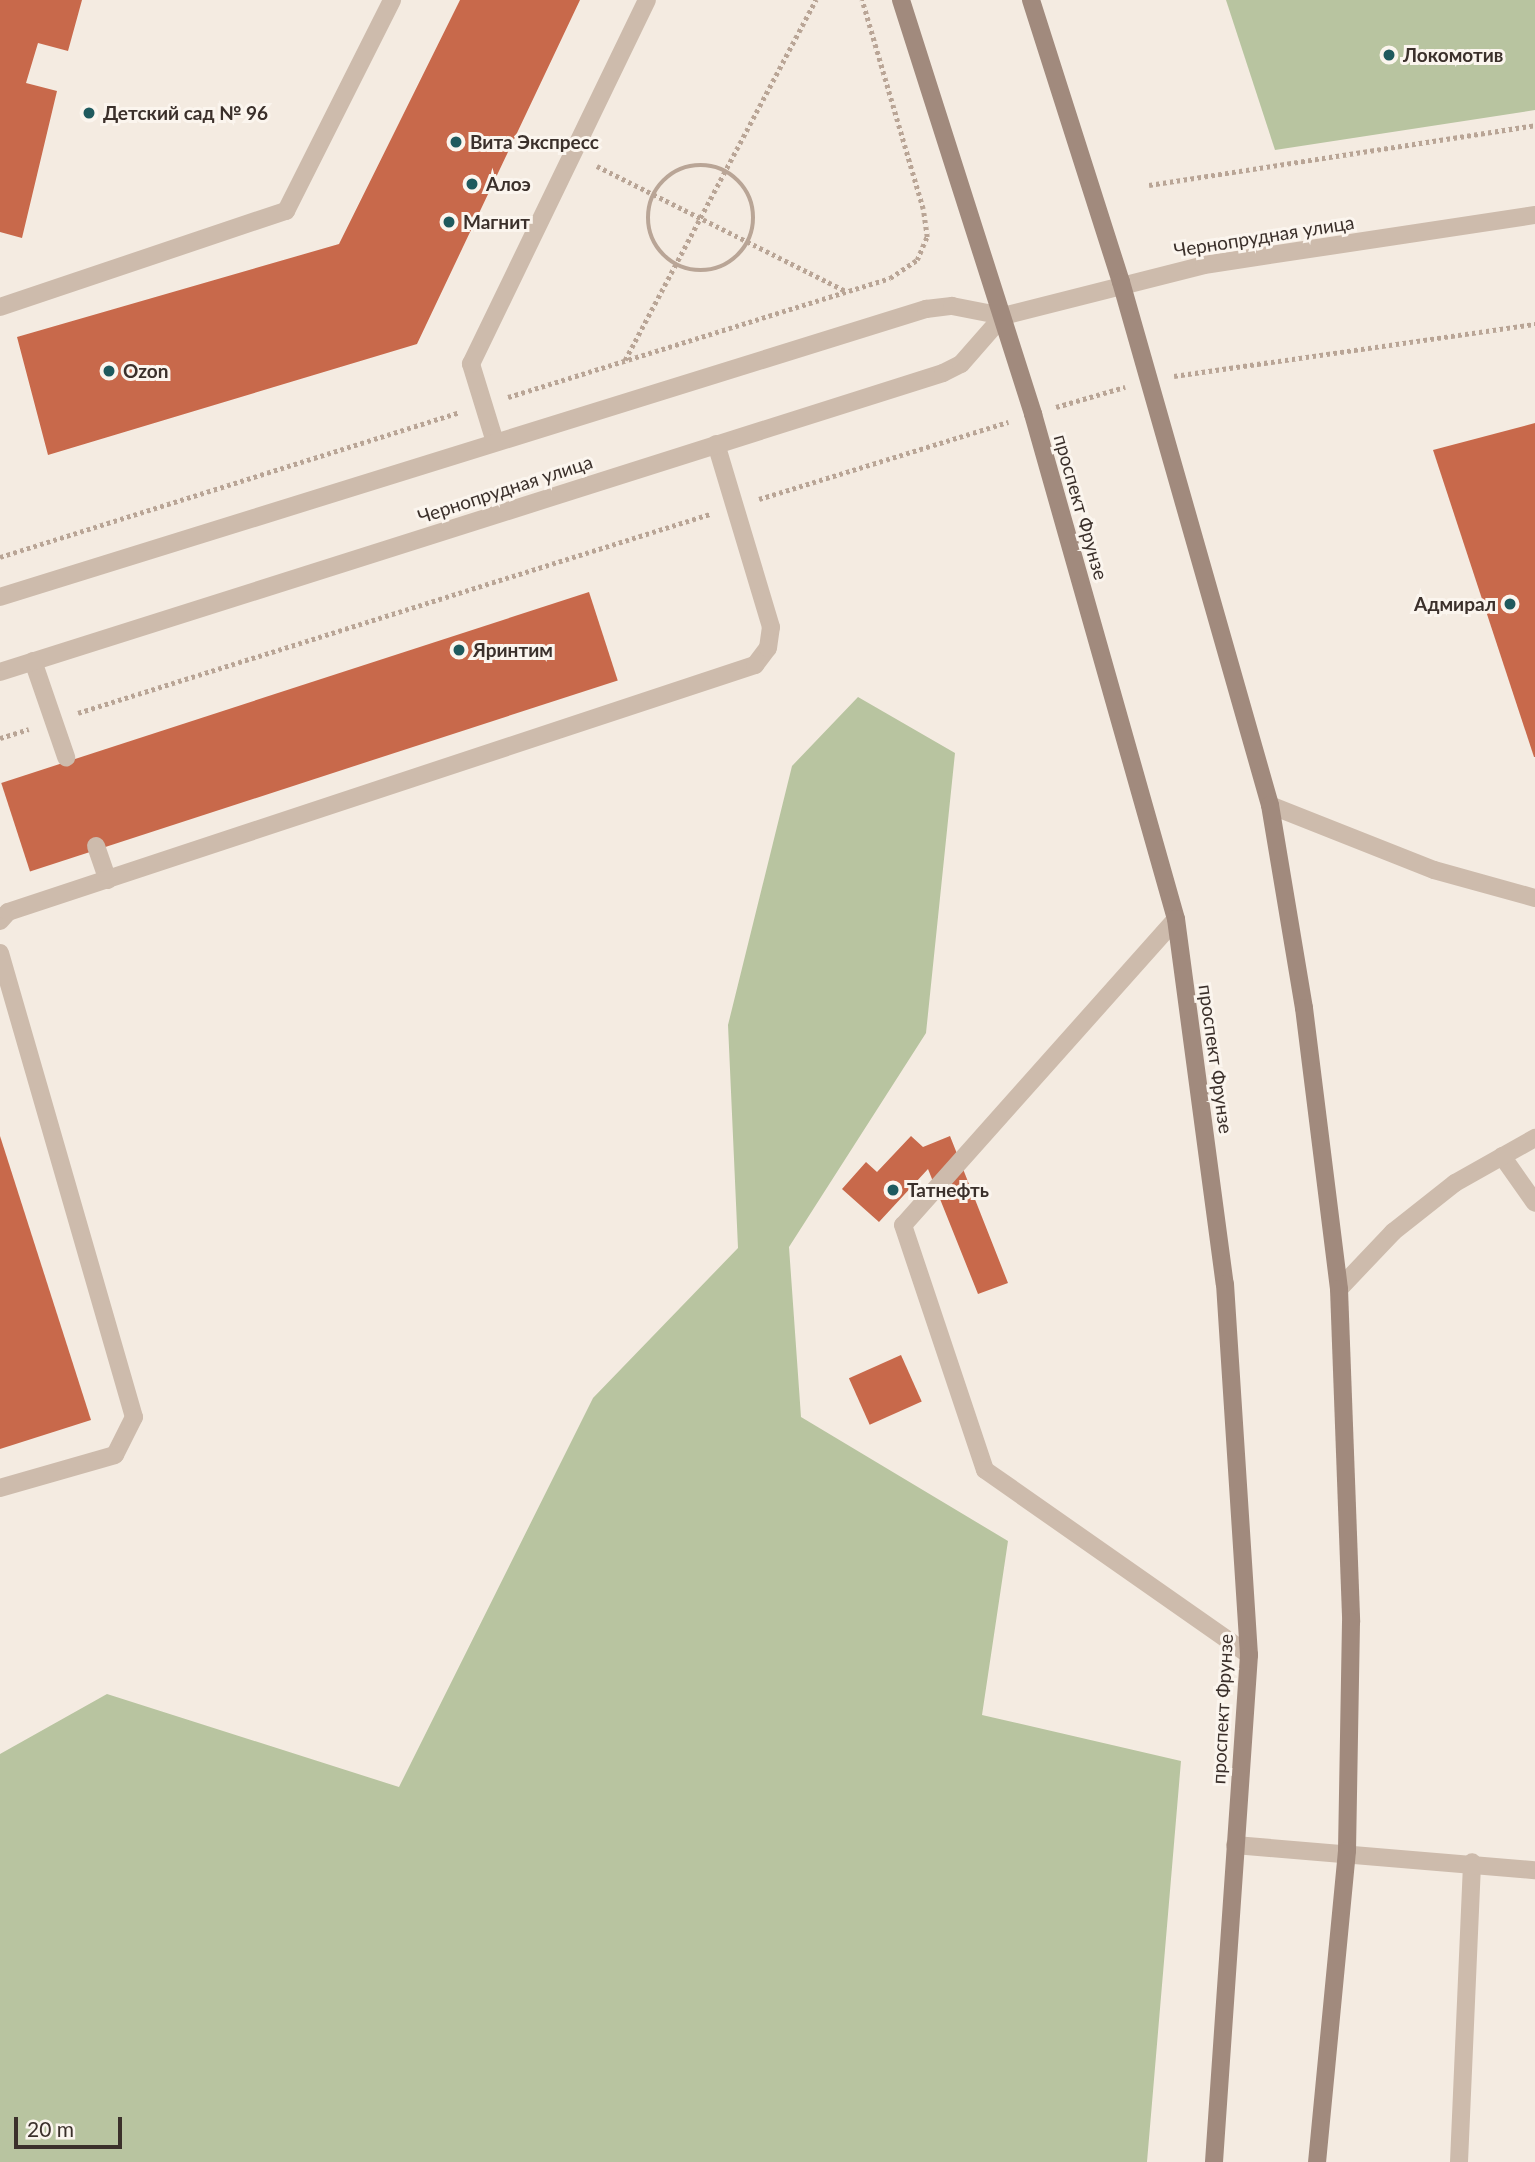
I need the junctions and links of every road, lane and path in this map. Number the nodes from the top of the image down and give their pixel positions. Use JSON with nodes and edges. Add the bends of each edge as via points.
{"nodes":[{"id":1,"x":392,"y":0,"type":"edge"},
{"id":2,"x":648,"y":0,"type":"edge"},
{"id":3,"x":816,"y":0,"type":"edge"},
{"id":4,"x":862,"y":0,"type":"edge"},
{"id":5,"x":901,"y":0,"type":"edge"},
{"id":6,"x":1031,"y":0,"type":"edge"},
{"id":7,"x":1535,"y":125,"type":"edge"},
{"id":8,"x":573,"y":154,"type":"junction"},
{"id":9,"x":725,"y":171,"type":"junction"},
{"id":10,"x":1149,"y":185,"type":"dead end"},
{"id":11,"x":654,"y":195,"type":"junction"},
{"id":12,"x":1535,"y":215,"type":"edge"},
{"id":13,"x":700,"y":218,"type":"junction"},
{"id":14,"x":749,"y":243,"type":"junction"},
{"id":15,"x":676,"y":264,"type":"junction"},
{"id":16,"x":1121,"y":282,"type":"junction"},
{"id":17,"x":846,"y":292,"type":"junction"},
{"id":18,"x":0,"y":307,"type":"edge"},
{"id":19,"x":1003,"y":316,"type":"junction"},
{"id":20,"x":624,"y":361,"type":"junction"},
{"id":21,"x":484,"y":405,"type":"junction"},
{"id":22,"x":495,"y":442,"type":"junction"},
{"id":23,"x":716,"y":444,"type":"junction"},
{"id":24,"x":0,"y":557,"type":"edge"},
{"id":25,"x":0,"y":597,"type":"edge"},
{"id":26,"x":33,"y":661,"type":"junction"},
{"id":27,"x":0,"y":672,"type":"edge"},
{"id":28,"x":66,"y":757,"type":"dead end"},
{"id":29,"x":1270,"y":805,"type":"junction"},
{"id":30,"x":96,"y":846,"type":"dead end"},
{"id":31,"x":108,"y":880,"type":"junction"},
{"id":32,"x":1535,"y":898,"type":"edge"},
{"id":33,"x":1176,"y":919,"type":"junction"},
{"id":34,"x":0,"y":921,"type":"edge"},
{"id":35,"x":0,"y":953,"type":"edge"},
{"id":36,"x":1535,"y":1138,"type":"edge"},
{"id":37,"x":1502,"y":1156,"type":"junction"},
{"id":38,"x":1535,"y":1203,"type":"edge"},
{"id":39,"x":1339,"y":1289,"type":"junction"},
{"id":40,"x":0,"y":1488,"type":"edge"},
{"id":41,"x":1249,"y":1655,"type":"junction"},
{"id":42,"x":1235,"y":1845,"type":"junction"},
{"id":43,"x":1347,"y":1851,"type":"junction"},
{"id":44,"x":1472,"y":1862,"type":"junction"},
{"id":45,"x":1535,"y":1870,"type":"edge"},
{"id":46,"x":1214,"y":2162,"type":"edge"},
{"id":47,"x":1317,"y":2162,"type":"edge"},
{"id":48,"x":1459,"y":2162,"type":"edge"}],
"edges":[{"from":1,"to":18,"type":"street","via":[[286,211]]},
{"from":2,"to":8,"type":"street"},
{"from":3,"to":9,"type":"path"},
{"from":4,"to":17,"type":"path","via":[[927,237],[917,260],[890,278]]},
{"from":5,"to":19,"type":"main road","name":"проспект Фрунзе"},
{"from":6,"to":16,"type":"main road"},
{"from":7,"to":10,"type":"path"},
{"from":8,"to":11,"type":"path"},
{"from":8,"to":21,"type":"street","via":[[471,364]]},
{"from":9,"to":11,"type":"path","via":[[693,166],[677,171]]},
{"from":9,"to":13,"type":"path"},
{"from":9,"to":14,"type":"path","via":[[748,194],[754,210]]},
{"from":11,"to":13,"type":"path"},
{"from":11,"to":15,"type":"path","via":[[649,226],[654,242]]},
{"from":12,"to":16,"type":"street","name":"Чернопрудная улица"},
{"from":13,"to":14,"type":"path"},
{"from":13,"to":15,"type":"path"},
{"from":14,"to":15,"type":"path","via":[[739,256],[709,271]]},
{"from":14,"to":17,"type":"path"},
{"from":15,"to":20,"type":"path"},
{"from":16,"to":19,"type":"street","name":"Чернопрудная улица"},
{"from":16,"to":29,"type":"main road"},
{"from":17,"to":20,"type":"path"},
{"from":19,"to":22,"type":"street","name":"Чернопрудная улица","via":[[952,306],[926,309]]},
{"from":19,"to":23,"type":"street","name":"Чернопрудная улица","via":[[961,364],[943,373]]},
{"from":19,"to":33,"type":"main road","name":"проспект Фрунзе"},
{"from":20,"to":21,"type":"path"},
{"from":21,"to":22,"type":"street"},
{"from":21,"to":24,"type":"path"},
{"from":22,"to":25,"type":"street","name":"Чернопрудная улица"},
{"from":23,"to":26,"type":"street","name":"Чернопрудная улица"},
{"from":23,"to":31,"type":"street","via":[[771,627],[768,648],[755,665]]},
{"from":26,"to":27,"type":"street","name":"Чернопрудная улица"},
{"from":26,"to":28,"type":"street"},
{"from":29,"to":32,"type":"street","via":[[1434,870]]},
{"from":29,"to":39,"type":"main road","via":[[1304,1008]]},
{"from":30,"to":31,"type":"street"},
{"from":31,"to":34,"type":"street","via":[[8,912]]},
{"from":33,"to":41,"type":"main road","name":"проспект Фрунзе","via":[[1225,1284]]},
{"from":33,"to":41,"type":"street","via":[[903,1226],[985,1470]]},
{"from":35,"to":40,"type":"street","via":[[134,1417],[115,1455]]},
{"from":36,"to":37,"type":"street"},
{"from":37,"to":38,"type":"street"},
{"from":37,"to":39,"type":"street","via":[[1393,1232]]},
{"from":39,"to":43,"type":"main road","via":[[1350,1622]]},
{"from":41,"to":42,"type":"main road","name":"проспект Фрунзе"},
{"from":42,"to":43,"type":"street"},
{"from":42,"to":46,"type":"main road","name":"проспект Фрунзе"},
{"from":43,"to":44,"type":"street"},
{"from":43,"to":47,"type":"main road"},
{"from":44,"to":45,"type":"street"},
{"from":44,"to":48,"type":"street"}]}
